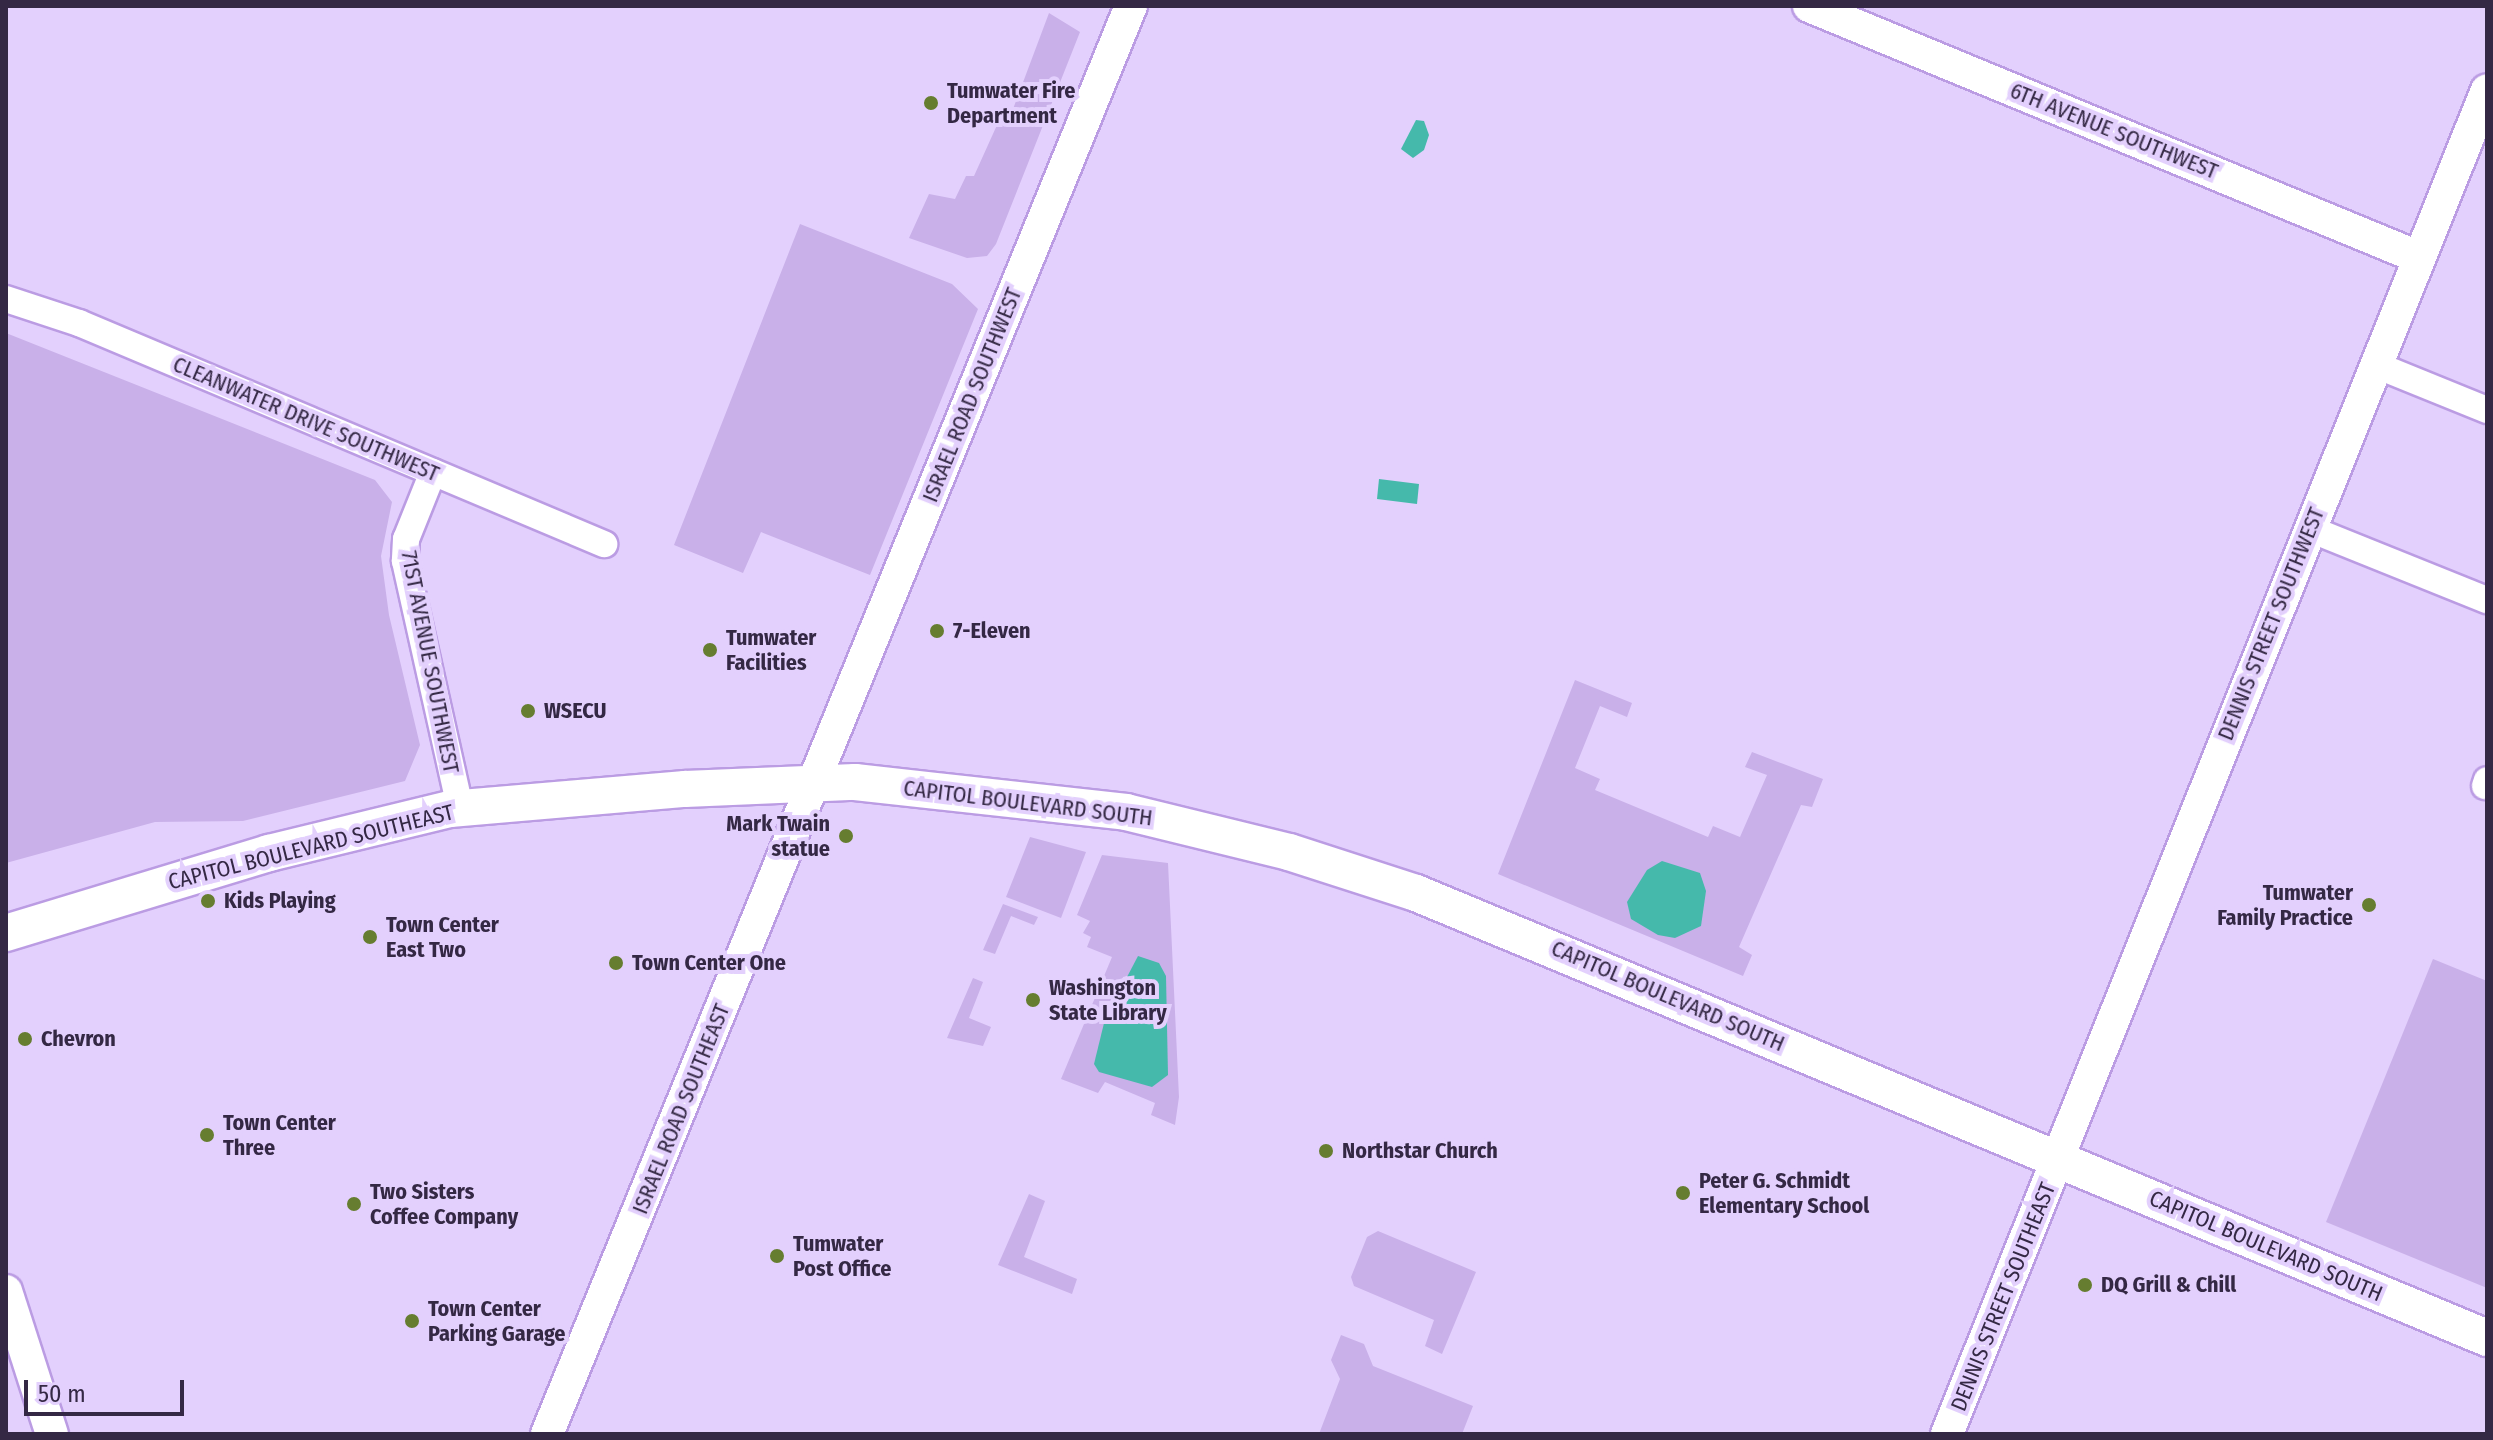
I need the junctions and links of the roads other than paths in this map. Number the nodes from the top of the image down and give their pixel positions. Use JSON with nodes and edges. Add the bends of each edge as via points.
{"nodes":[{"id":1,"x":1131,"y":6,"type":"edge"},
{"id":2,"x":1809,"y":6,"type":"edge"},
{"id":3,"x":2487,"y":90,"type":"edge"},
{"id":4,"x":2418,"y":257,"type":"junction"},
{"id":5,"x":6,"y":299,"type":"edge"},
{"id":6,"x":2376,"y":365,"type":"junction"},
{"id":7,"x":2487,"y":410,"type":"edge"},
{"id":8,"x":433,"y":472,"type":"junction"},
{"id":9,"x":2310,"y":529,"type":"junction"},
{"id":10,"x":604,"y":544,"type":"dead end"},
{"id":11,"x":2487,"y":600,"type":"edge"},
{"id":12,"x":814,"y":784,"type":"junction"},
{"id":13,"x":460,"y":808,"type":"junction"},
{"id":14,"x":6,"y":933,"type":"edge"},
{"id":15,"x":2060,"y":1160,"type":"junction"},
{"id":16,"x":6,"y":1291,"type":"edge"},
{"id":17,"x":2487,"y":1338,"type":"edge"},
{"id":18,"x":52,"y":1434,"type":"edge"},
{"id":19,"x":547,"y":1434,"type":"edge"},
{"id":20,"x":1947,"y":1434,"type":"edge"}],
"edges":[{"from":1,"to":12,"type":"street","name":"ISRAEL ROAD SOUTHWEST"},
{"from":2,"to":4,"type":"street","name":"6TH AVENUE SOUTHWEST"},
{"from":3,"to":4,"type":"street","name":"DENNIS STREET SOUTHWEST"},
{"from":4,"to":6,"type":"street","name":"DENNIS STREET SOUTHWEST"},
{"from":5,"to":8,"type":"street","name":"CLEANWATER DRIVE SOUTHWEST","via":[[79,323]]},
{"from":6,"to":7,"type":"street"},
{"from":6,"to":9,"type":"street","name":"DENNIS STREET SOUTHWEST"},
{"from":8,"to":10,"type":"street","name":"CLEANWATER DRIVE SOUTHWEST"},
{"from":8,"to":13,"type":"street","name":"71ST AVENUE SOUTHWEST","via":[[406,539],[405,561]]},
{"from":9,"to":11,"type":"street"},
{"from":9,"to":15,"type":"street","name":"DENNIS STREET SOUTHWEST"},
{"from":12,"to":13,"type":"main road","name":"CAPITOL BOULEVARD SOUTHEAST"},
{"from":12,"to":15,"type":"main road","name":"CAPITOL BOULEVARD SOUTH","via":[[855,782],[1126,812],[1289,852],[1416,893],[1574,956]]},
{"from":12,"to":19,"type":"street","name":"ISRAEL ROAD SOUTHEAST"},
{"from":13,"to":14,"type":"main road","name":"CAPITOL BOULEVARD SOUTHEAST","via":[[269,853]]},
{"from":15,"to":17,"type":"main road","name":"CAPITOL BOULEVARD SOUTH"},
{"from":15,"to":20,"type":"street","name":"DENNIS STREET SOUTHEAST"},
{"from":16,"to":18,"type":"street"}]}
